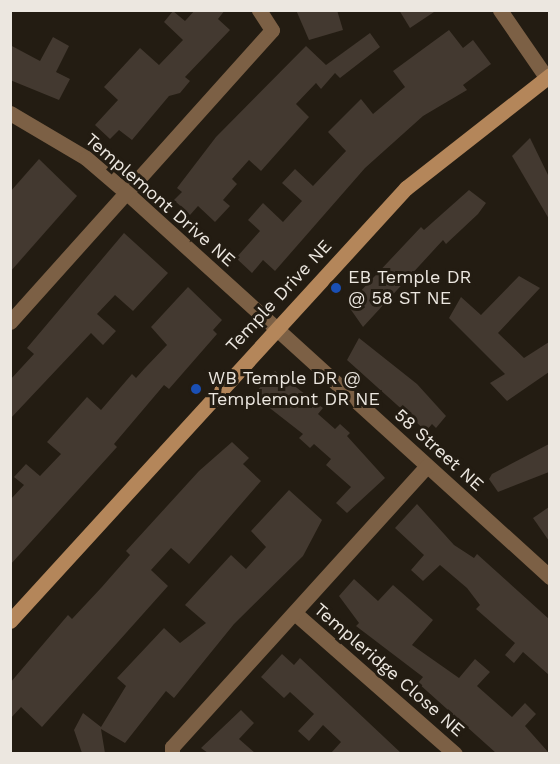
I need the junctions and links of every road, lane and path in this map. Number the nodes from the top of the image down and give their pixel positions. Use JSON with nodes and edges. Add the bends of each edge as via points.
{"nodes":[{"id":1,"x":259,"y":10,"type":"edge"},
{"id":2,"x":500,"y":10,"type":"edge"},
{"id":3,"x":548,"y":76,"type":"edge"},
{"id":4,"x":10,"y":112,"type":"edge"},
{"id":5,"x":128,"y":194,"type":"junction"},
{"id":6,"x":10,"y":322,"type":"edge"},
{"id":7,"x":276,"y":327,"type":"junction"},
{"id":8,"x":427,"y":466,"type":"junction"},
{"id":9,"x":549,"y":577,"type":"edge"},
{"id":10,"x":297,"y":615,"type":"junction"},
{"id":11,"x":10,"y":621,"type":"edge"},
{"id":12,"x":172,"y":753,"type":"edge"},
{"id":13,"x":455,"y":753,"type":"edge"}],
"edges":[{"from":1,"to":5,"type":"street","via":[[272,30]]},
{"from":2,"to":3,"type":"street"},
{"from":3,"to":7,"type":"street","name":"Temple Drive NE","via":[[406,188]]},
{"from":4,"to":5,"type":"street","name":"Templemont Drive NE","via":[[86,158]]},
{"from":5,"to":6,"type":"street"},
{"from":5,"to":7,"type":"street","name":"Templemont Drive NE"},
{"from":7,"to":8,"type":"street","name":"58 Street NE"},
{"from":7,"to":11,"type":"street","name":"Temple Drive NE"},
{"from":8,"to":9,"type":"street","name":"58 Street NE"},
{"from":8,"to":10,"type":"street","name":"Templeridge Close NE"},
{"from":10,"to":12,"type":"street","name":"Templeridge Close NE","via":[[172,747]]},
{"from":10,"to":13,"type":"street","name":"Templeridge Close NE"}]}
